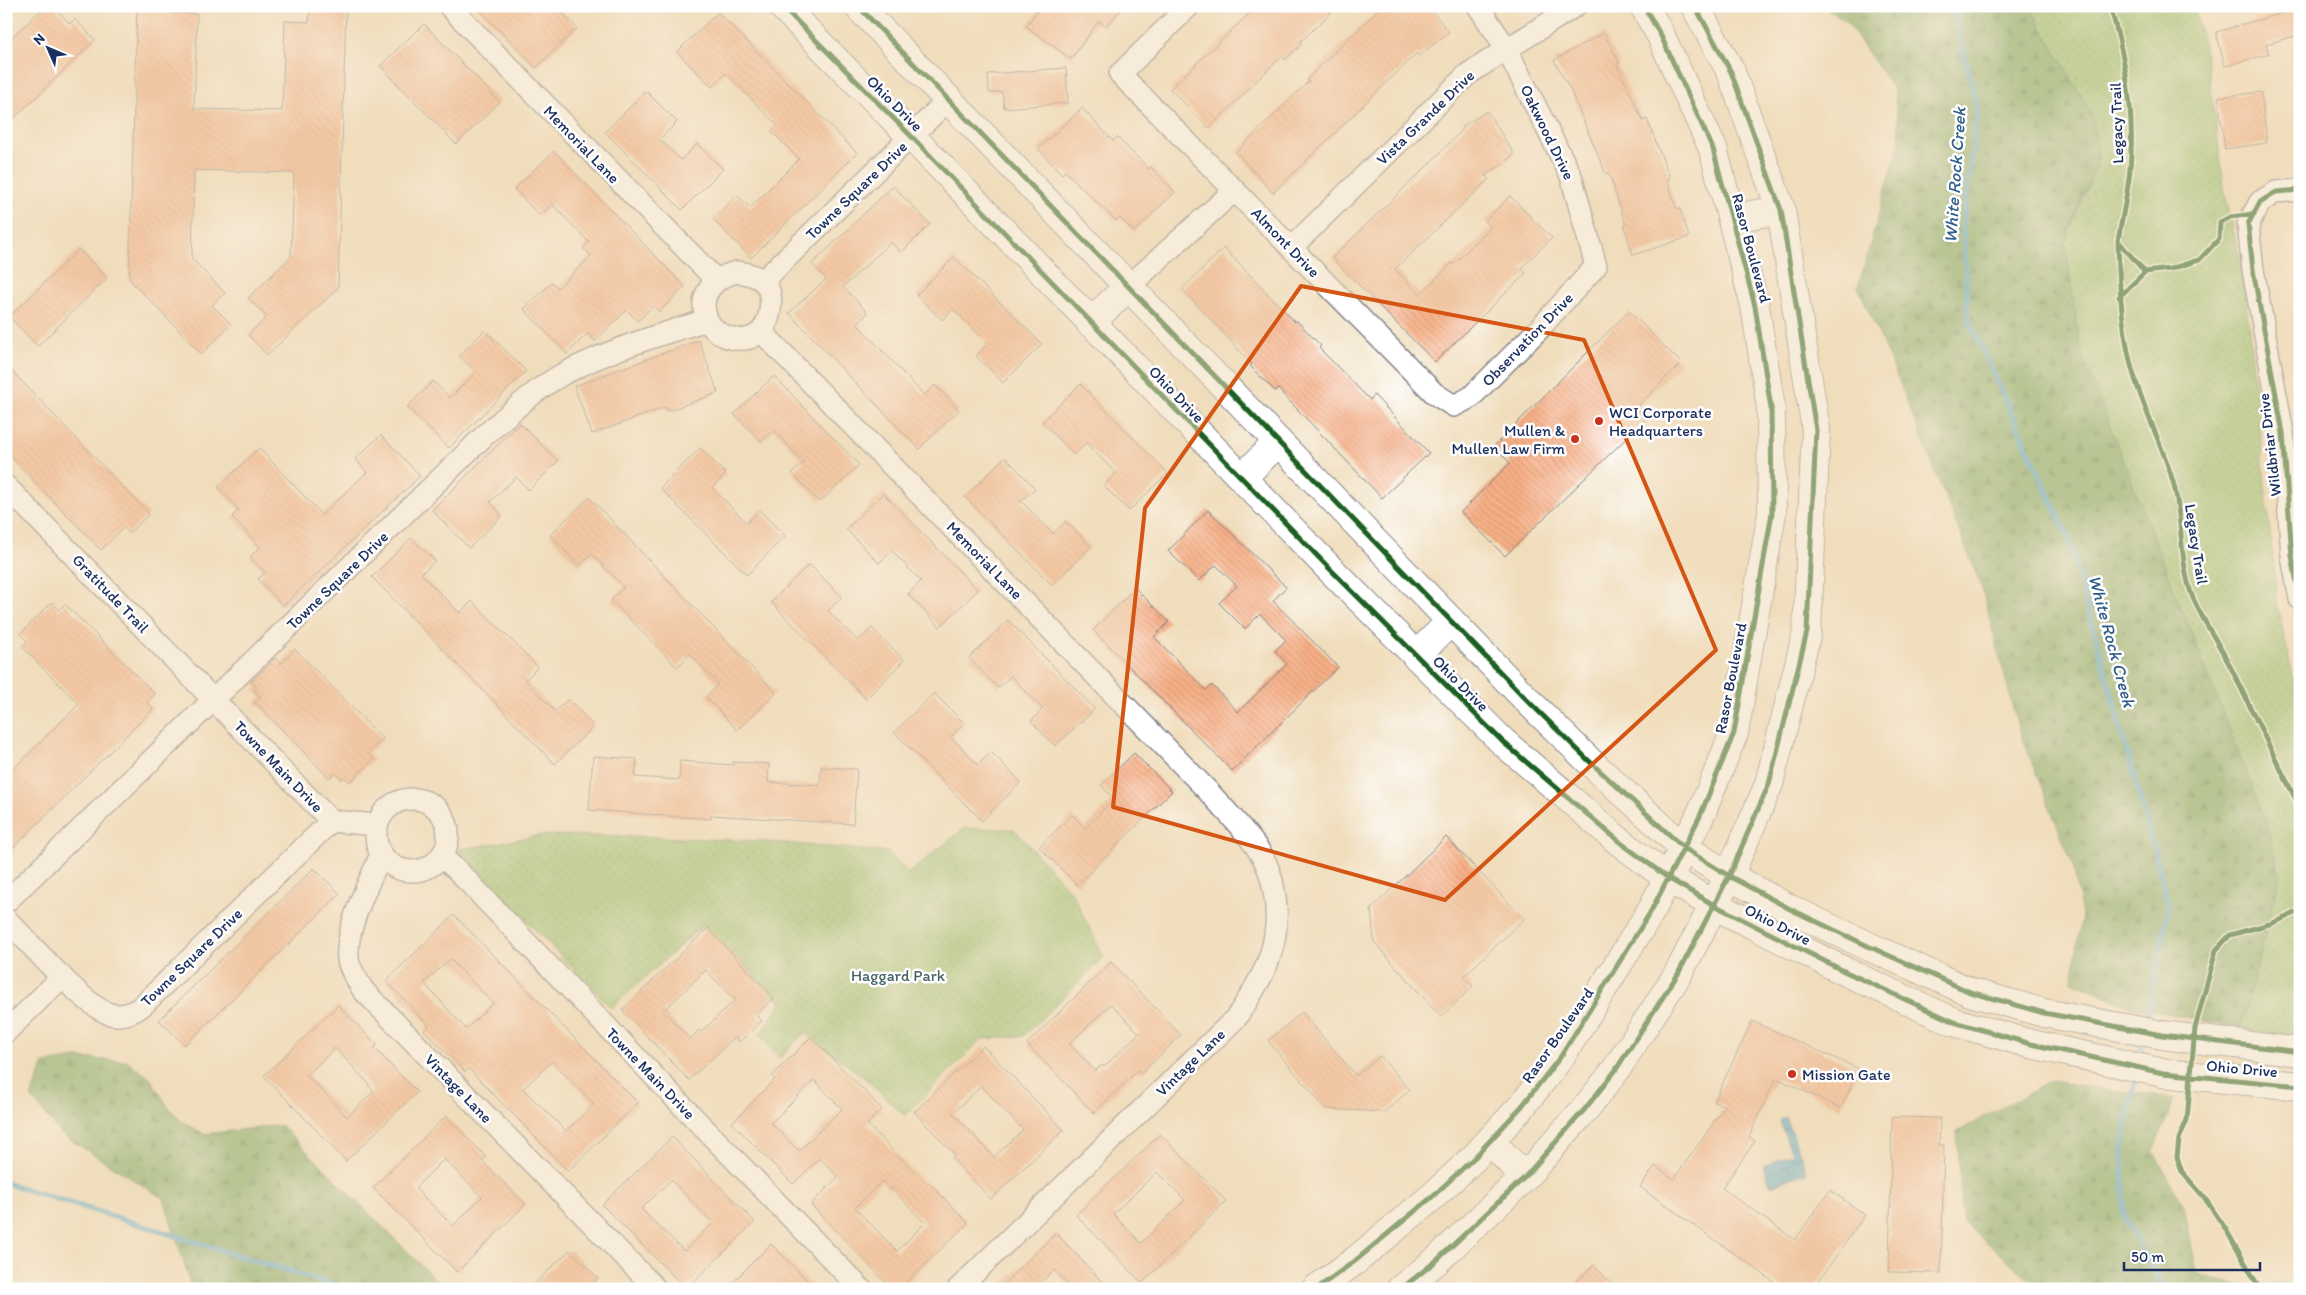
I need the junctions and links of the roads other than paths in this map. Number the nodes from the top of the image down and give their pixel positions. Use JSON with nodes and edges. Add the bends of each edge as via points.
{"nodes":[{"id":1,"x":449,"y":6,"type":"edge"},
{"id":2,"x":782,"y":6,"type":"edge"},
{"id":3,"x":858,"y":6,"type":"edge"},
{"id":4,"x":1189,"y":6,"type":"edge"},
{"id":5,"x":1478,"y":6,"type":"edge"},
{"id":6,"x":1574,"y":6,"type":"edge"},
{"id":7,"x":1644,"y":6,"type":"edge"},
{"id":8,"x":1695,"y":6,"type":"edge"},
{"id":9,"x":1506,"y":48,"type":"junction"},
{"id":10,"x":949,"y":100,"type":"junction"},
{"id":11,"x":911,"y":136,"type":"junction"},
{"id":12,"x":1235,"y":190,"type":"junction"},
{"id":13,"x":2300,"y":190,"type":"edge"},
{"id":14,"x":1781,"y":210,"type":"junction"},
{"id":15,"x":1732,"y":218,"type":"junction"},
{"id":16,"x":1291,"y":248,"type":"junction"},
{"id":17,"x":1596,"y":266,"type":"joint"},
{"id":18,"x":716,"y":280,"type":"junction"},
{"id":19,"x":763,"y":281,"type":"junction"},
{"id":20,"x":1129,"y":286,"type":"junction"},
{"id":21,"x":707,"y":320,"type":"junction"},
{"id":22,"x":1090,"y":323,"type":"junction"},
{"id":23,"x":761,"y":331,"type":"junction"},
{"id":24,"x":1454,"y":406,"type":"joint"},
{"id":25,"x":2291,"y":432,"type":"edge"},
{"id":26,"x":1278,"y":442,"type":"junction"},
{"id":27,"x":1242,"y":478,"type":"junction"},
{"id":28,"x":6,"y":486,"type":"edge"},
{"id":29,"x":1772,"y":513,"type":"junction"},
{"id":30,"x":1812,"y":515,"type":"junction"},
{"id":31,"x":2300,"y":599,"type":"edge"},
{"id":32,"x":1451,"y":621,"type":"junction"},
{"id":33,"x":1416,"y":656,"type":"junction"},
{"id":34,"x":215,"y":700,"type":"junction"},
{"id":35,"x":1207,"y":790,"type":"joint"},
{"id":36,"x":331,"y":821,"type":"junction"},
{"id":37,"x":377,"y":825,"type":"junction"},
{"id":38,"x":1684,"y":848,"type":"junction"},
{"id":39,"x":381,"y":854,"type":"junction"},
{"id":40,"x":441,"y":856,"type":"junction"},
{"id":41,"x":1729,"y":876,"type":"junction"},
{"id":42,"x":1668,"y":878,"type":"junction"},
{"id":43,"x":6,"y":902,"type":"edge"},
{"id":44,"x":1714,"y":905,"type":"junction"},
{"id":45,"x":6,"y":919,"type":"edge"},
{"id":46,"x":62,"y":977,"type":"junction"},
{"id":47,"x":6,"y":1032,"type":"edge"},
{"id":48,"x":2300,"y":1052,"type":"edge"},
{"id":49,"x":2300,"y":1086,"type":"edge"},
{"id":50,"x":1490,"y":1141,"type":"junction"},
{"id":51,"x":1525,"y":1177,"type":"junction"},
{"id":52,"x":656,"y":1289,"type":"edge"},
{"id":53,"x":862,"y":1289,"type":"edge"},
{"id":54,"x":958,"y":1289,"type":"edge"},
{"id":55,"x":1316,"y":1289,"type":"edge"},
{"id":56,"x":1401,"y":1289,"type":"edge"}],
"edges":[{"from":1,"to":18,"type":"street","name":"Memorial Lane"},
{"from":2,"to":11,"type":"main road","name":"Ohio Drive"},
{"from":3,"to":10,"type":"main road","name":"Ohio Drive"},
{"from":4,"to":12,"type":"street","name":"Almont Drive","via":[[1120,74]]},
{"from":5,"to":9,"type":"street","name":"Oakwood Drive"},
{"from":6,"to":9,"type":"street","name":"Vista Grande Drive"},
{"from":7,"to":15,"type":"main road","name":"Rasor Boulevard","via":[[1713,149]]},
{"from":8,"to":14,"type":"main road","name":"Rasor Boulevard","via":[[1731,72]]},
{"from":9,"to":16,"type":"street","name":"Vista Grande Drive","via":[[1468,74]]},
{"from":9,"to":17,"type":"street","name":"Oakwood Drive","via":[[1571,176]]},
{"from":10,"to":11,"type":"street","name":"Towne Square Drive"},
{"from":10,"to":20,"type":"main road","name":"Ohio Drive"},
{"from":11,"to":19,"type":"street","name":"Towne Square Drive"},
{"from":11,"to":22,"type":"main road","name":"Ohio Drive"},
{"from":12,"to":16,"type":"street","name":"Almont Drive"},
{"from":12,"to":20,"type":"street"},
{"from":13,"to":25,"type":"street","name":"Wildbriar Drive","via":[[2276,192],[2260,202],[2248,224],[2253,270]]},
{"from":14,"to":15,"type":"main road"},
{"from":14,"to":30,"type":"main road","name":"Rasor Boulevard","via":[[1816,430]]},
{"from":15,"to":29,"type":"main road","name":"Rasor Boulevard","via":[[1756,306],[1771,408]]},
{"from":16,"to":24,"type":"street","name":"Almont Drive","via":[[1435,394]]},
{"from":17,"to":24,"type":"street","name":"Observation Drive","via":[[1539,329],[1471,396]]},
{"from":18,"to":19,"type":"street","via":[[737,272]]},
{"from":18,"to":21,"type":"street","via":[[707,292],[704,306]]},
{"from":19,"to":23,"type":"street","via":[[770,292],[771,305]]},
{"from":20,"to":22,"type":"main road"},
{"from":20,"to":26,"type":"main road","name":"Ohio Drive"},
{"from":21,"to":23,"type":"street","via":[[721,335],[730,338],[740,339]]},
{"from":21,"to":34,"type":"street","name":"Towne Square Drive","via":[[632,344],[562,375],[531,396],[484,436]]},
{"from":22,"to":27,"type":"main road","name":"Ohio Drive"},
{"from":23,"to":35,"type":"street","name":"Memorial Lane"},
{"from":25,"to":31,"type":"street","name":"Wildbriar Drive","via":[[2292,556]]},
{"from":26,"to":27,"type":"main road"},
{"from":26,"to":32,"type":"main road","name":"Ohio Drive"},
{"from":27,"to":33,"type":"main road","name":"Ohio Drive"},
{"from":28,"to":34,"type":"street","name":"Gratitude Trail"},
{"from":29,"to":30,"type":"main road"},
{"from":29,"to":38,"type":"main road","name":"Rasor Boulevard","via":[[1734,733]]},
{"from":30,"to":41,"type":"main road","name":"Rasor Boulevard","via":[[1807,632],[1769,784]]},
{"from":32,"to":33,"type":"main road"},
{"from":32,"to":38,"type":"main road","name":"Ohio Drive","via":[[1588,760]]},
{"from":33,"to":42,"type":"main road","name":"Ohio Drive","via":[[1503,742],[1621,843]]},
{"from":34,"to":36,"type":"street","name":"Towne Main Drive"},
{"from":34,"to":43,"type":"street","name":"Towne Square Drive"},
{"from":35,"to":54,"type":"street","name":"Vintage Lane","via":[[1257,848],[1268,866],[1274,886],[1277,931],[1271,956],[1257,986],[1236,1018]]},
{"from":36,"to":37,"type":"street","name":"Towne Main Drive"},
{"from":36,"to":46,"type":"street","name":"Towne Square Drive","via":[[142,1006],[129,1014],[111,1014],[98,1009]]},
{"from":37,"to":39,"type":"street","via":[[375,837]]},
{"from":37,"to":40,"type":"street","via":[[392,805],[416,799],[428,802],[442,815],[448,833],[447,845]]},
{"from":38,"to":41,"type":"main road","name":"Ohio Drive"},
{"from":38,"to":42,"type":"main road","name":"Rasor Boulevard"},
{"from":39,"to":40,"type":"street","via":[[398,868],[414,871],[429,867]]},
{"from":39,"to":52,"type":"street","name":"Vintage Lane","via":[[355,919],[349,945],[348,960],[363,990]]},
{"from":40,"to":53,"type":"street","name":"Towne Main Drive"},
{"from":41,"to":44,"type":"main road","name":"Rasor Boulevard"},
{"from":41,"to":48,"type":"main road","name":"Ohio Drive","via":[[1790,909],[1970,992],[2044,1013],[2113,1027]]},
{"from":42,"to":44,"type":"main road","name":"Ohio Drive"},
{"from":42,"to":50,"type":"main road","name":"Rasor Boulevard","via":[[1617,968],[1561,1056]]},
{"from":44,"to":49,"type":"main road","name":"Ohio Drive","via":[[1954,1022],[2031,1044],[2163,1073]]},
{"from":44,"to":51,"type":"main road","name":"Rasor Boulevard","via":[[1678,974],[1615,1071]]},
{"from":45,"to":46,"type":"street","name":"Towne Square Drive"},
{"from":46,"to":47,"type":"street"},
{"from":50,"to":51,"type":"main road"},
{"from":50,"to":55,"type":"main road","name":"Rasor Boulevard","via":[[1432,1198]]},
{"from":51,"to":56,"type":"main road","name":"Rasor Boulevard","via":[[1436,1261]]}]}
